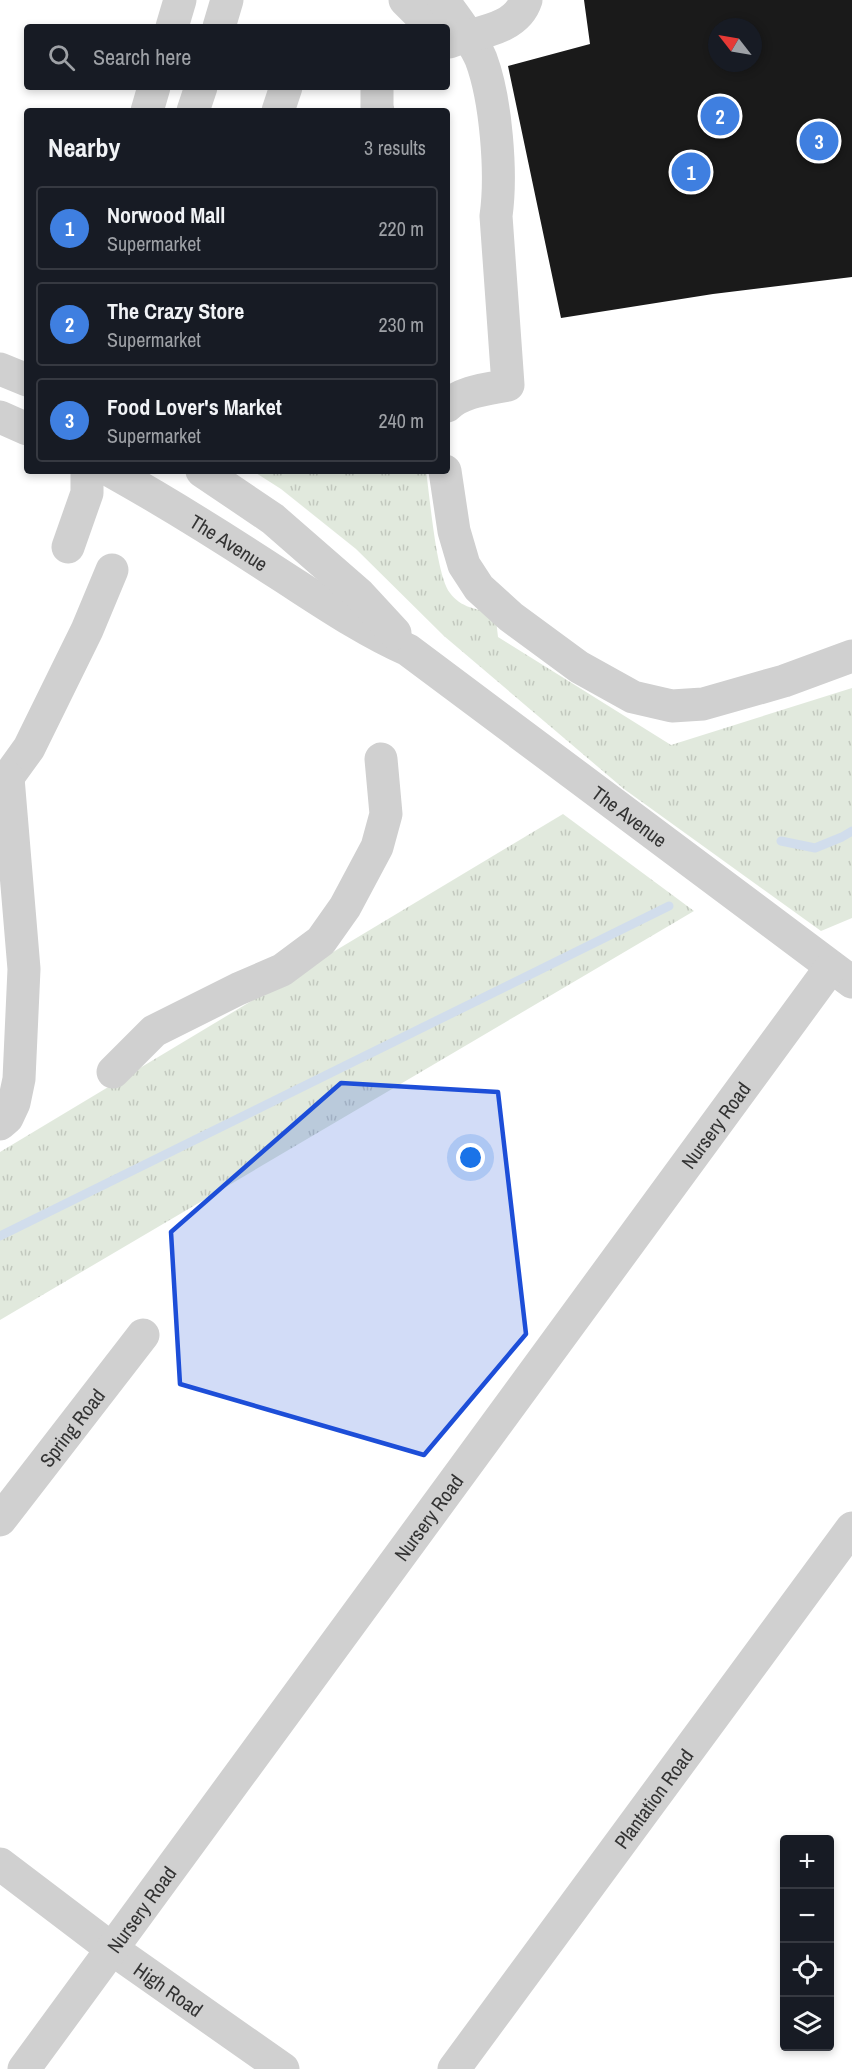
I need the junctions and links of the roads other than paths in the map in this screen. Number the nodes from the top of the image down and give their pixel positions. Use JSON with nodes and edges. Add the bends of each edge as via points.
{"nodes":[{"id":1,"x":180,"y":0,"type":"edge"},
{"id":2,"x":227,"y":0,"type":"edge"},
{"id":3,"x":405,"y":0,"type":"edge"},
{"id":4,"x":443,"y":0,"type":"edge"},
{"id":5,"x":526,"y":0,"type":"edge"},
{"id":6,"x":173,"y":24,"type":"edge"},
{"id":7,"x":220,"y":24,"type":"edge"},
{"id":8,"x":429,"y":24,"type":"edge"},
{"id":9,"x":449,"y":24,"type":"edge"},
{"id":10,"x":450,"y":26,"type":"edge"},
{"id":11,"x":454,"y":41,"type":"edge"},
{"id":12,"x":153,"y":90,"type":"edge"},
{"id":13,"x":200,"y":90,"type":"edge"},
{"id":14,"x":285,"y":90,"type":"edge"},
{"id":15,"x":377,"y":90,"type":"edge"},
{"id":16,"x":148,"y":108,"type":"edge"},
{"id":17,"x":195,"y":108,"type":"edge"},
{"id":18,"x":279,"y":108,"type":"edge"},
{"id":19,"x":378,"y":108,"type":"edge"},
{"id":20,"x":0,"y":369,"type":"edge"},
{"id":21,"x":24,"y":379,"type":"edge"},
{"id":22,"x":450,"y":403,"type":"edge"},
{"id":23,"x":0,"y":417,"type":"edge"},
{"id":24,"x":24,"y":428,"type":"edge"},
{"id":25,"x":87,"y":474,"type":"edge"},
{"id":26,"x":116,"y":474,"type":"edge"},
{"id":27,"x":206,"y":474,"type":"edge"},
{"id":28,"x":445,"y":474,"type":"edge"},
{"id":29,"x":68,"y":547,"type":"dead end"},
{"id":30,"x":112,"y":570,"type":"dead end"},
{"id":31,"x":408,"y":650,"type":"junction"},
{"id":32,"x":852,"y":656,"type":"edge"},
{"id":33,"x":381,"y":759,"type":"dead end"},
{"id":34,"x":4,"y":783,"type":"edge"},
{"id":35,"x":842,"y":974,"type":"edge"},
{"id":36,"x":113,"y":1072,"type":"dead end"},
{"id":37,"x":0,"y":1124,"type":"edge"},
{"id":38,"x":143,"y":1335,"type":"dead end"},
{"id":39,"x":0,"y":1520,"type":"edge"},
{"id":40,"x":852,"y":1528,"type":"edge"},
{"id":41,"x":0,"y":1864,"type":"edge"},
{"id":42,"x":112,"y":1949,"type":"junction"},
{"id":43,"x":24,"y":2069,"type":"edge"},
{"id":44,"x":283,"y":2069,"type":"edge"},
{"id":45,"x":454,"y":2069,"type":"edge"}],
"edges":[{"from":1,"to":6,"type":"street"},
{"from":2,"to":7,"type":"street"},
{"from":3,"to":8,"type":"street"},
{"from":4,"to":9,"type":"street"},
{"from":5,"to":11,"type":"street","via":[[523,10],[503,26]]},
{"from":10,"to":11,"type":"street"},
{"from":11,"to":22,"type":"street","via":[[480,57],[492,104],[508,385],[470,393]]},
{"from":12,"to":16,"type":"street"},
{"from":13,"to":17,"type":"street"},
{"from":14,"to":18,"type":"street"},
{"from":15,"to":19,"type":"street"},
{"from":20,"to":21,"type":"street"},
{"from":23,"to":24,"type":"street"},
{"from":25,"to":29,"type":"street","via":[[87,494]]},
{"from":26,"to":31,"type":"street","name":"The Avenue","via":[[345,616]]},
{"from":27,"to":31,"type":"street","name":"The Avenue","via":[[273,519],[323,562],[394,630]]},
{"from":28,"to":32,"type":"street","via":[[454,531],[464,565],[479,588],[579,667],[633,697],[672,706],[704,704]]},
{"from":30,"to":34,"type":"street","via":[[29,748]]},
{"from":31,"to":35,"type":"street","name":"The Avenue"},
{"from":33,"to":36,"type":"street","via":[[386,814],[377,848],[345,907],[321,941],[282,970],[153,1031]]},
{"from":34,"to":37,"type":"street","via":[[24,969],[19,1078],[14,1103]]},
{"from":35,"to":42,"type":"street","name":"Nursery Road"},
{"from":38,"to":39,"type":"street","name":"Spring Road"},
{"from":40,"to":45,"type":"street","name":"Plantation Road"},
{"from":41,"to":42,"type":"street","name":"High Road"},
{"from":42,"to":43,"type":"street","name":"Nursery Road"},
{"from":42,"to":44,"type":"street","name":"High Road"}]}
